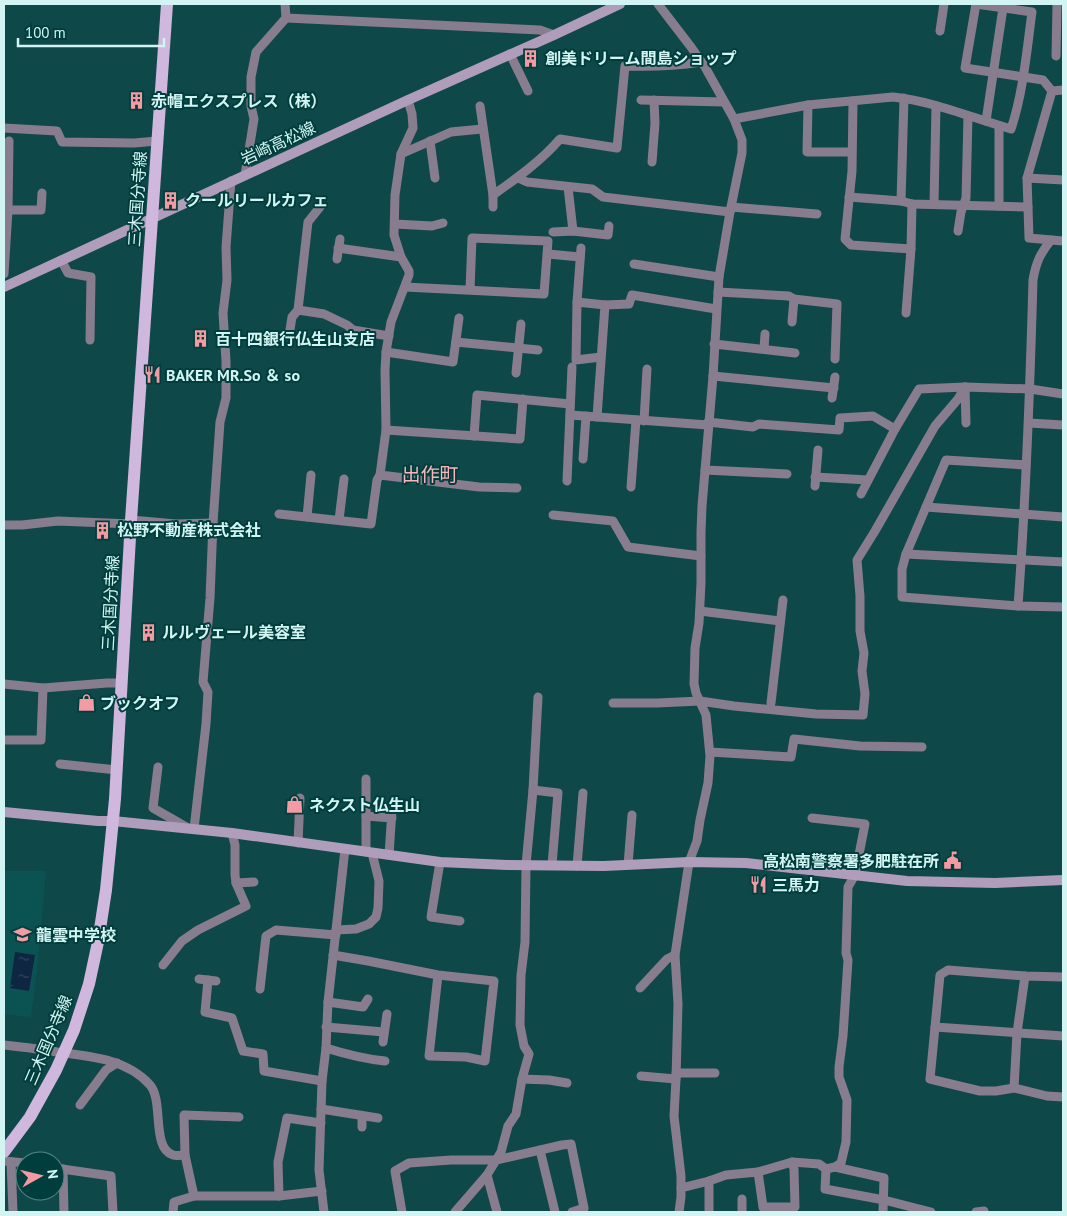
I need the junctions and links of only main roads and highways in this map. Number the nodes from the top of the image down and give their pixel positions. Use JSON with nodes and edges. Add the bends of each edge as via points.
{"nodes":[{"id":1,"x":166,"y":4,"type":"edge"},
{"id":2,"x":6,"y":1158,"type":"edge"}],
"edges":[{"from":1,"to":2,"type":"main road","name":"三木国分寺線","via":[[117,770],[106,890],[89,984],[74,1030],[56,1070]]}]}
